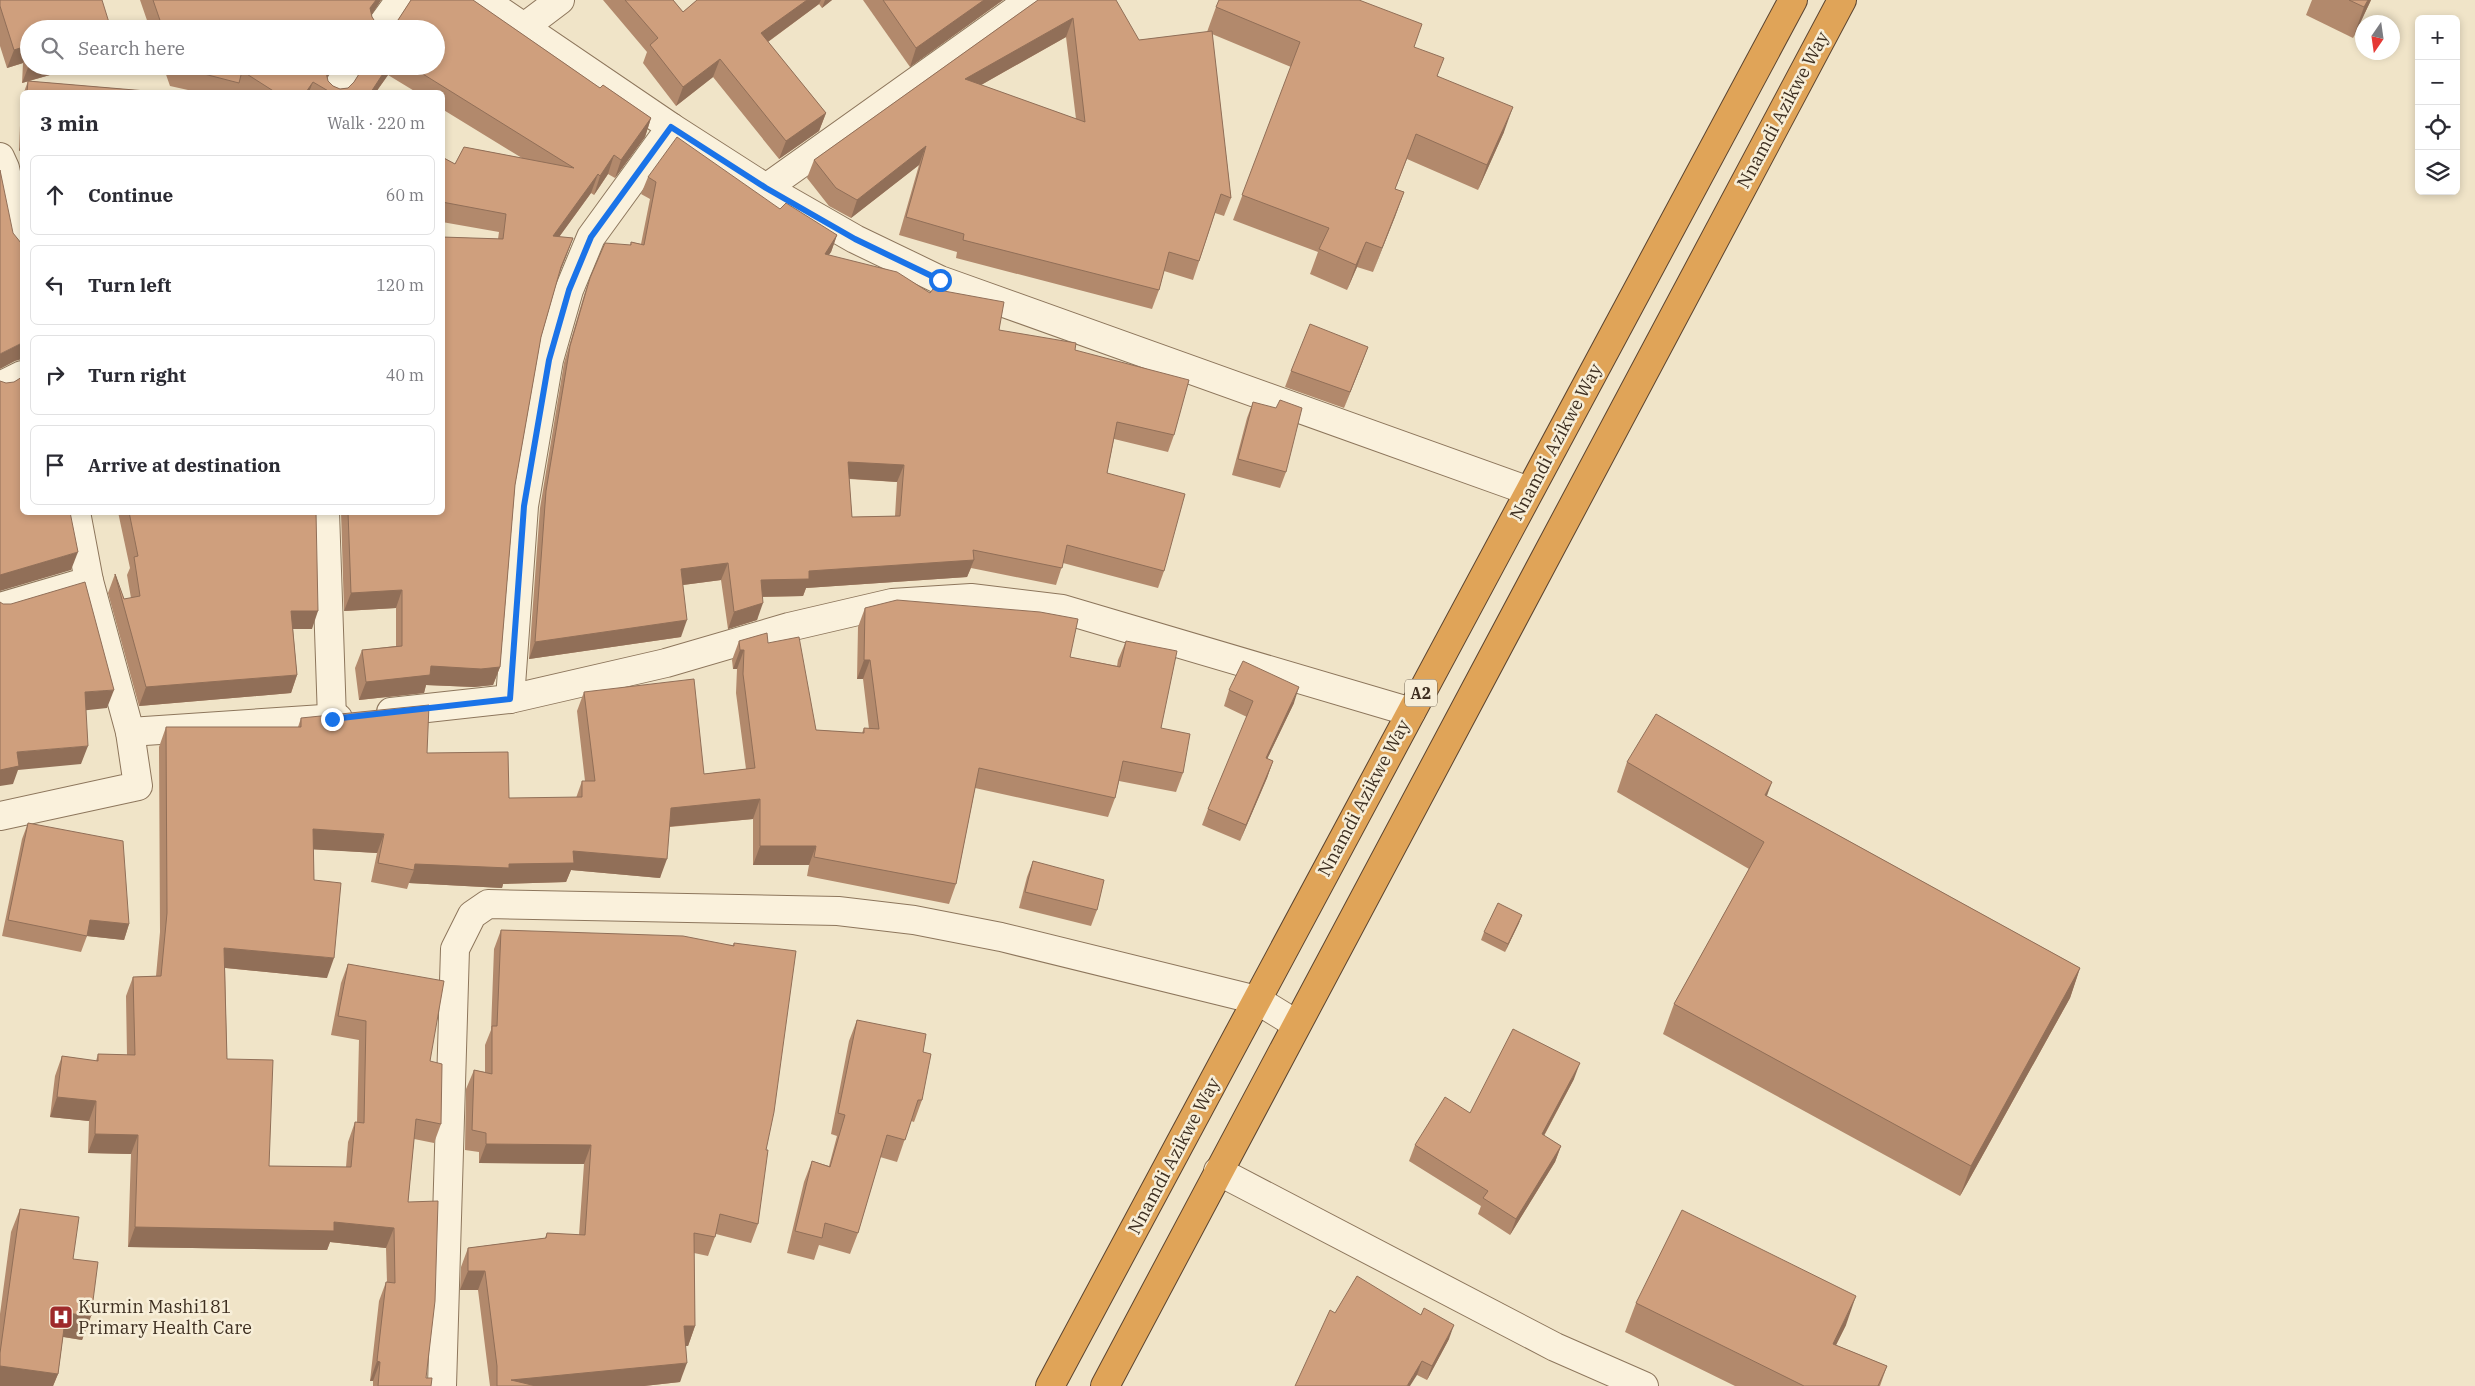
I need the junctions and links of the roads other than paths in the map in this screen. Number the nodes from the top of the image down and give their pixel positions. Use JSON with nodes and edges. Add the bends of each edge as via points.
{"nodes":[{"id":1,"x":400,"y":0,"type":"edge"},
{"id":2,"x":484,"y":0,"type":"edge"},
{"id":3,"x":560,"y":0,"type":"edge"},
{"id":4,"x":1030,"y":0,"type":"edge"},
{"id":5,"x":1793,"y":0,"type":"edge"},
{"id":6,"x":1842,"y":0,"type":"edge"},
{"id":7,"x":386,"y":20,"type":"edge"},
{"id":8,"x":523,"y":28,"type":"junction"},
{"id":9,"x":345,"y":75,"type":"edge"},
{"id":10,"x":336,"y":90,"type":"edge"},
{"id":11,"x":671,"y":127,"type":"junction"},
{"id":12,"x":9,"y":164,"type":"edge"},
{"id":13,"x":766,"y":188,"type":"junction"},
{"id":14,"x":20,"y":235,"type":"edge"},
{"id":15,"x":20,"y":376,"type":"edge"},
{"id":16,"x":0,"y":386,"type":"edge"},
{"id":17,"x":1529,"y":492,"type":"junction"},
{"id":18,"x":77,"y":515,"type":"edge"},
{"id":19,"x":325,"y":515,"type":"edge"},
{"id":20,"x":89,"y":581,"type":"junction"},
{"id":21,"x":0,"y":607,"type":"edge"},
{"id":22,"x":510,"y":699,"type":"junction"},
{"id":23,"x":1411,"y":712,"type":"junction"},
{"id":24,"x":332,"y":719,"type":"junction"},
{"id":25,"x":130,"y":732,"type":"junction"},
{"id":26,"x":0,"y":816,"type":"edge"},
{"id":27,"x":1257,"y":1000,"type":"junction"},
{"id":28,"x":1296,"y":1024,"type":"junction"},
{"id":29,"x":1218,"y":1170,"type":"junction"},
{"id":30,"x":442,"y":1386,"type":"edge"},
{"id":31,"x":1050,"y":1386,"type":"edge"},
{"id":32,"x":1105,"y":1386,"type":"edge"},
{"id":33,"x":1644,"y":1386,"type":"edge"}],
"edges":[{"from":1,"to":7,"type":"street"},
{"from":2,"to":8,"type":"street"},
{"from":3,"to":8,"type":"street"},
{"from":4,"to":13,"type":"street"},
{"from":5,"to":17,"type":"highway","name":"Nnamdi Azikwe Way","number":"A2"},
{"from":6,"to":28,"type":"highway","name":"Nnamdi Azikwe Way","number":"A2"},
{"from":8,"to":11,"type":"street"},
{"from":9,"to":10,"type":"street"},
{"from":11,"to":13,"type":"street"},
{"from":11,"to":22,"type":"street","via":[[591,237],[569,290],[549,360],[524,506]]},
{"from":12,"to":14,"type":"street"},
{"from":13,"to":17,"type":"street","via":[[855,239],[940,280]]},
{"from":15,"to":16,"type":"street"},
{"from":17,"to":23,"type":"highway","name":"Nnamdi Azikwe Way","number":"A2"},
{"from":18,"to":20,"type":"street"},
{"from":19,"to":24,"type":"street"},
{"from":20,"to":21,"type":"street"},
{"from":20,"to":25,"type":"street"},
{"from":22,"to":23,"type":"street","via":[[666,664],[789,628],[892,603],[971,598],[1062,609]]},
{"from":22,"to":24,"type":"street"},
{"from":23,"to":27,"type":"highway","name":"Nnamdi Azikwe Way","number":"A2"},
{"from":24,"to":25,"type":"street"},
{"from":25,"to":26,"type":"street","via":[[138,786]]},
{"from":27,"to":28,"type":"street"},
{"from":27,"to":30,"type":"street","via":[[1001,937],[914,920],[848,912],[488,904],[472,915],[455,949]]},
{"from":27,"to":31,"type":"highway","name":"Nnamdi Azikwe Way","number":"A2"},
{"from":28,"to":29,"type":"highway","name":"Nnamdi Azikwe Way","number":"A2"},
{"from":29,"to":32,"type":"highway","name":"Nnamdi Azikwe Way","number":"A2"},
{"from":29,"to":33,"type":"street","via":[[1555,1347]]}]}
